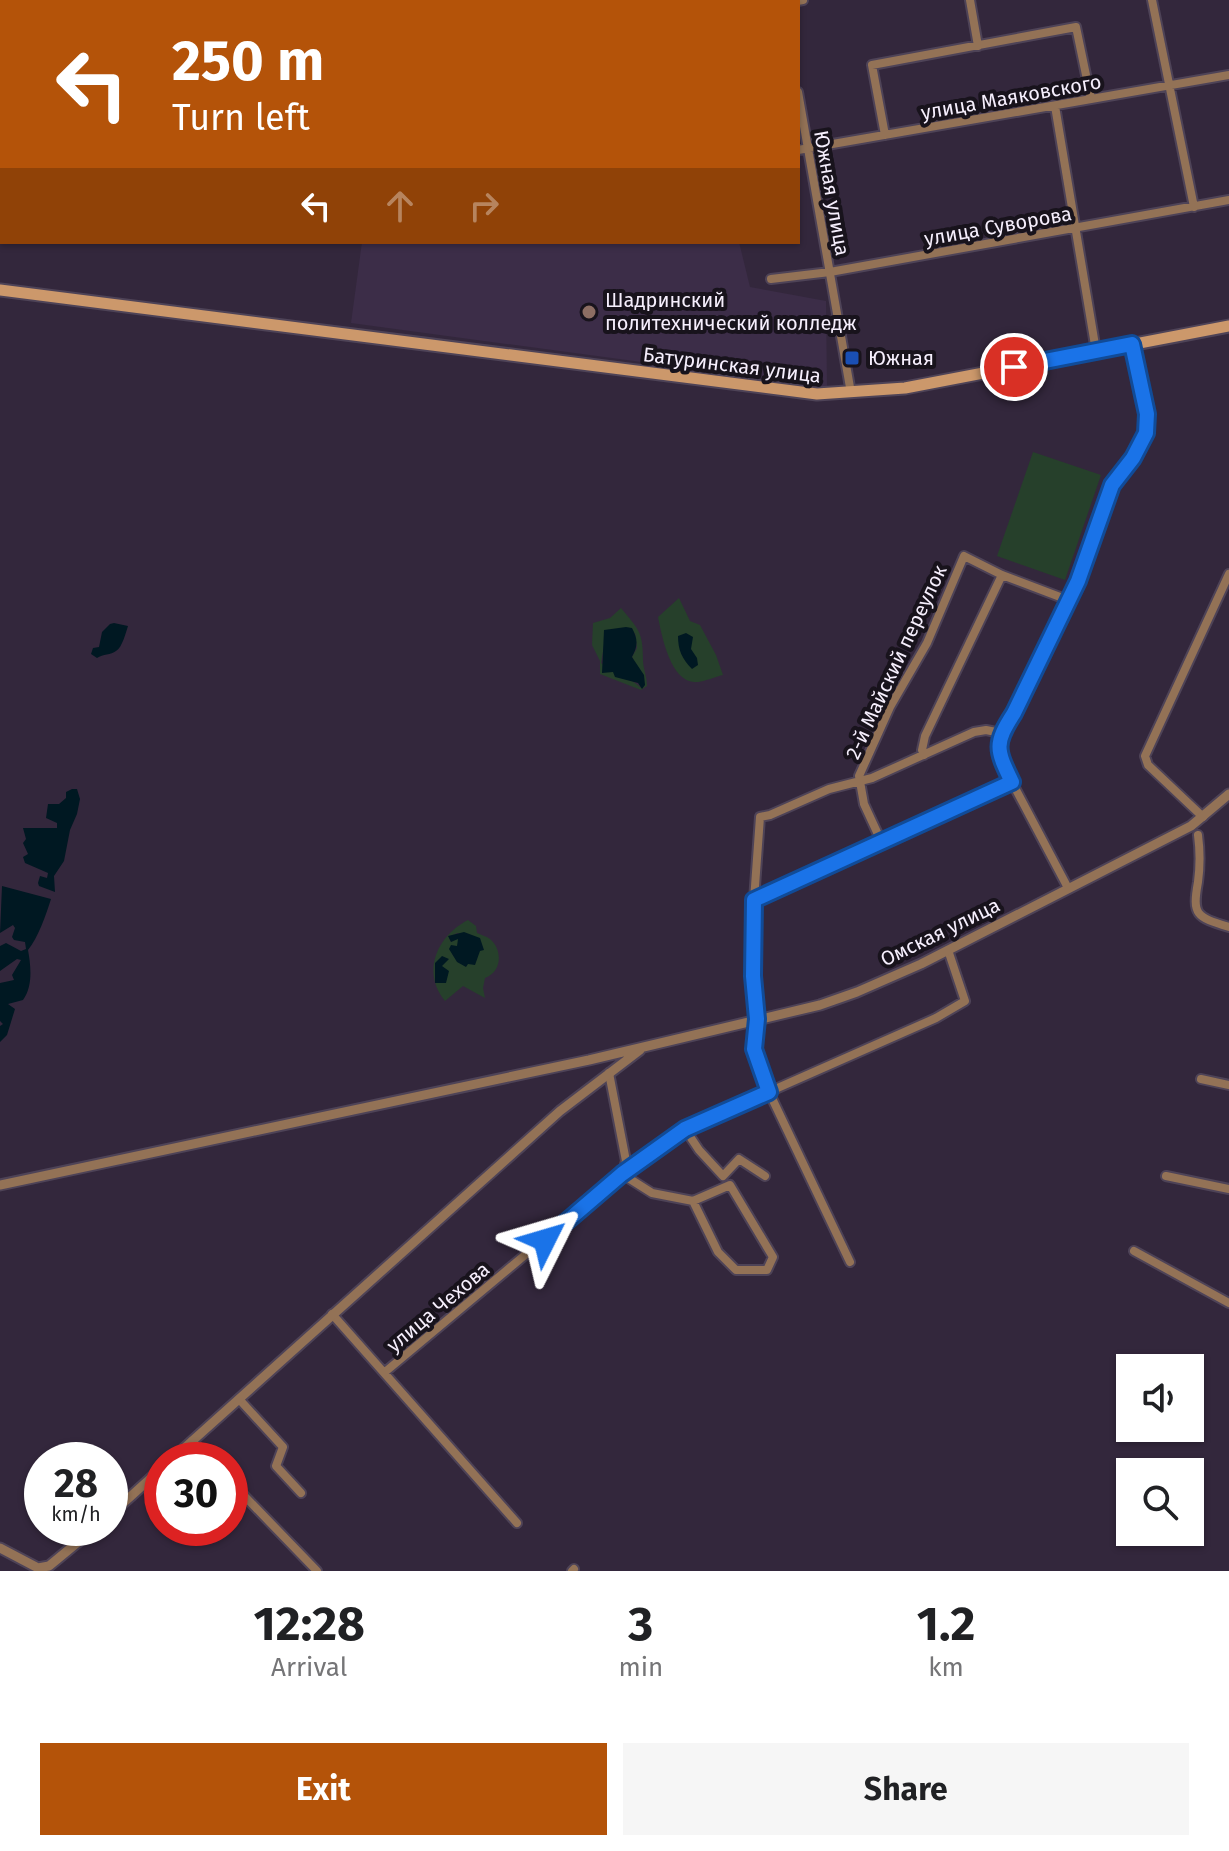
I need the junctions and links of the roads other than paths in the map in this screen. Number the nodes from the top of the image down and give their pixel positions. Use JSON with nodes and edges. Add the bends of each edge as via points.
{"nodes":[{"id":1,"x":970,"y":0,"type":"edge"},
{"id":2,"x":1152,"y":0,"type":"edge"},
{"id":3,"x":978,"y":46,"type":"junction"},
{"id":4,"x":1229,"y":75,"type":"edge"},
{"id":5,"x":1170,"y":85,"type":"junction"},
{"id":6,"x":1091,"y":99,"type":"junction"},
{"id":7,"x":1055,"y":106,"type":"junction"},
{"id":8,"x":800,"y":115,"type":"edge"},
{"id":9,"x":885,"y":135,"type":"junction"},
{"id":10,"x":803,"y":150,"type":"edge"},
{"id":11,"x":1229,"y":200,"type":"edge"},
{"id":12,"x":1194,"y":207,"type":"junction"},
{"id":13,"x":1074,"y":229,"type":"junction"},
{"id":14,"x":830,"y":272,"type":"junction"},
{"id":15,"x":771,"y":279,"type":"dead end"},
{"id":16,"x":0,"y":290,"type":"edge"},
{"id":17,"x":1229,"y":326,"type":"edge"},
{"id":18,"x":1132,"y":344,"type":"junction"},
{"id":19,"x":1096,"y":351,"type":"junction"},
{"id":20,"x":851,"y":393,"type":"junction"},
{"id":21,"x":1229,"y":574,"type":"edge"},
{"id":22,"x":1002,"y":575,"type":"junction"},
{"id":23,"x":1068,"y":600,"type":"junction"},
{"id":24,"x":1001,"y":733,"type":"junction"},
{"id":25,"x":924,"y":755,"type":"junction"},
{"id":26,"x":860,"y":782,"type":"junction"},
{"id":27,"x":1012,"y":782,"type":"junction"},
{"id":28,"x":1229,"y":794,"type":"edge"},
{"id":29,"x":1203,"y":817,"type":"junction"},
{"id":30,"x":1198,"y":835,"type":"dead end"},
{"id":31,"x":882,"y":843,"type":"junction"},
{"id":32,"x":1068,"y":888,"type":"junction"},
{"id":33,"x":754,"y":900,"type":"junction"},
{"id":34,"x":1229,"y":927,"type":"edge"},
{"id":35,"x":948,"y":950,"type":"junction"},
{"id":36,"x":757,"y":1019,"type":"junction"},
{"id":37,"x":643,"y":1048,"type":"junction"},
{"id":38,"x":609,"y":1073,"type":"junction"},
{"id":39,"x":1201,"y":1079,"type":"dead end"},
{"id":40,"x":1229,"y":1085,"type":"edge"},
{"id":41,"x":769,"y":1092,"type":"junction"},
{"id":42,"x":685,"y":1129,"type":"junction"},
{"id":43,"x":622,"y":1174,"type":"junction"},
{"id":44,"x":765,"y":1176,"type":"dead end"},
{"id":45,"x":1166,"y":1176,"type":"dead end"},
{"id":46,"x":0,"y":1185,"type":"edge"},
{"id":47,"x":1229,"y":1189,"type":"edge"},
{"id":48,"x":693,"y":1201,"type":"junction"},
{"id":49,"x":1134,"y":1251,"type":"dead end"},
{"id":50,"x":850,"y":1262,"type":"dead end"},
{"id":51,"x":1229,"y":1303,"type":"edge"},
{"id":52,"x":332,"y":1314,"type":"junction"},
{"id":53,"x":385,"y":1372,"type":"junction"},
{"id":54,"x":239,"y":1399,"type":"junction"},
{"id":55,"x":192,"y":1441,"type":"edge"},
{"id":56,"x":144,"y":1484,"type":"edge"},
{"id":57,"x":301,"y":1493,"type":"dead end"},
{"id":58,"x":128,"y":1499,"type":"edge"},
{"id":59,"x":248,"y":1500,"type":"edge"},
{"id":60,"x":517,"y":1523,"type":"dead end"},
{"id":61,"x":76,"y":1546,"type":"edge"},
{"id":62,"x":0,"y":1548,"type":"edge"},
{"id":63,"x":51,"y":1569,"type":"edge"},
{"id":64,"x":317,"y":1571,"type":"edge"}],
"edges":[{"from":1,"to":3,"type":"street"},
{"from":2,"to":5,"type":"street"},
{"from":3,"to":6,"type":"street","via":[[1076,27]]},
{"from":3,"to":9,"type":"street","via":[[872,65]]},
{"from":4,"to":5,"type":"street","name":"улица Маяковского"},
{"from":5,"to":6,"type":"street","name":"улица Маяковского"},
{"from":5,"to":12,"type":"street"},
{"from":6,"to":7,"type":"street","name":"улица Маяковского"},
{"from":7,"to":9,"type":"street","name":"улица Маяковского"},
{"from":7,"to":13,"type":"street"},
{"from":8,"to":10,"type":"street","name":"Южная улица"},
{"from":9,"to":10,"type":"street","name":"улица Маяковского"},
{"from":10,"to":14,"type":"street","name":"Южная улица"},
{"from":11,"to":12,"type":"street","name":"улица Суворова"},
{"from":12,"to":13,"type":"street","name":"улица Суворова"},
{"from":13,"to":14,"type":"street","name":"улица Суворова"},
{"from":13,"to":19,"type":"street"},
{"from":14,"to":15,"type":"street","name":"улица Суворова"},
{"from":14,"to":20,"type":"street","name":"Южная улица"},
{"from":16,"to":20,"type":"main road","name":"Батуринская улица","via":[[800,393]]},
{"from":17,"to":18,"type":"main road","name":"Батуринская улица"},
{"from":18,"to":19,"type":"main road","name":"Батуринская улица"},
{"from":18,"to":23,"type":"street","via":[[1146,433],[1112,485]]},
{"from":19,"to":20,"type":"main road","name":"Батуринская улица","via":[[905,388]]},
{"from":21,"to":29,"type":"street","via":[[1145,756],[1148,765]]},
{"from":22,"to":23,"type":"street","name":"2-й Майский переулок"},
{"from":22,"to":25,"type":"street","via":[[925,736]]},
{"from":22,"to":26,"type":"street","name":"2-й Майский переулок","via":[[964,556],[927,643],[870,748]]},
{"from":23,"to":24,"type":"street"},
{"from":24,"to":25,"type":"street","via":[[974,732]]},
{"from":24,"to":27,"type":"street","via":[[998,753]]},
{"from":25,"to":26,"type":"street"},
{"from":26,"to":31,"type":"street","name":"2-й Майский переулок"},
{"from":26,"to":33,"type":"street","via":[[760,817]]},
{"from":27,"to":31,"type":"street"},
{"from":27,"to":32,"type":"street"},
{"from":28,"to":29,"type":"street","name":"Омская улица"},
{"from":29,"to":32,"type":"street","name":"Омская улица"},
{"from":30,"to":34,"type":"street","via":[[1196,909],[1207,920]]},
{"from":31,"to":33,"type":"street"},
{"from":32,"to":35,"type":"street","name":"Омская улица"},
{"from":33,"to":36,"type":"street"},
{"from":35,"to":36,"type":"street","name":"Омская улица","via":[[857,992]]},
{"from":35,"to":41,"type":"street","name":"улица Чехова","via":[[965,1001]]},
{"from":36,"to":37,"type":"street","name":"Омская улица"},
{"from":36,"to":41,"type":"street","via":[[754,1049]]},
{"from":37,"to":38,"type":"street"},
{"from":37,"to":46,"type":"street","name":"Омская улица"},
{"from":38,"to":43,"type":"street","via":[[626,1161]]},
{"from":38,"to":52,"type":"street"},
{"from":39,"to":40,"type":"street"},
{"from":41,"to":42,"type":"street","name":"улица Чехова"},
{"from":41,"to":50,"type":"street"},
{"from":42,"to":43,"type":"street","name":"улица Чехова"},
{"from":42,"to":44,"type":"street","via":[[723,1176],[739,1159]]},
{"from":43,"to":48,"type":"street","via":[[652,1193]]},
{"from":43,"to":53,"type":"street","name":"улица Чехова"},
{"from":45,"to":47,"type":"street"},
{"from":48,"to":48,"type":"street","via":[[730,1185],[773,1257],[767,1270],[736,1270],[718,1252]]},
{"from":49,"to":51,"type":"street"},
{"from":52,"to":53,"type":"street"},
{"from":52,"to":54,"type":"street"},
{"from":53,"to":60,"type":"street"},
{"from":54,"to":55,"type":"street"},
{"from":54,"to":57,"type":"street","via":[[283,1447],[276,1466]]},
{"from":56,"to":58,"type":"street"},
{"from":59,"to":64,"type":"street"},
{"from":61,"to":63,"type":"street"},
{"from":62,"to":63,"type":"street","via":[[38,1568]]}]}
